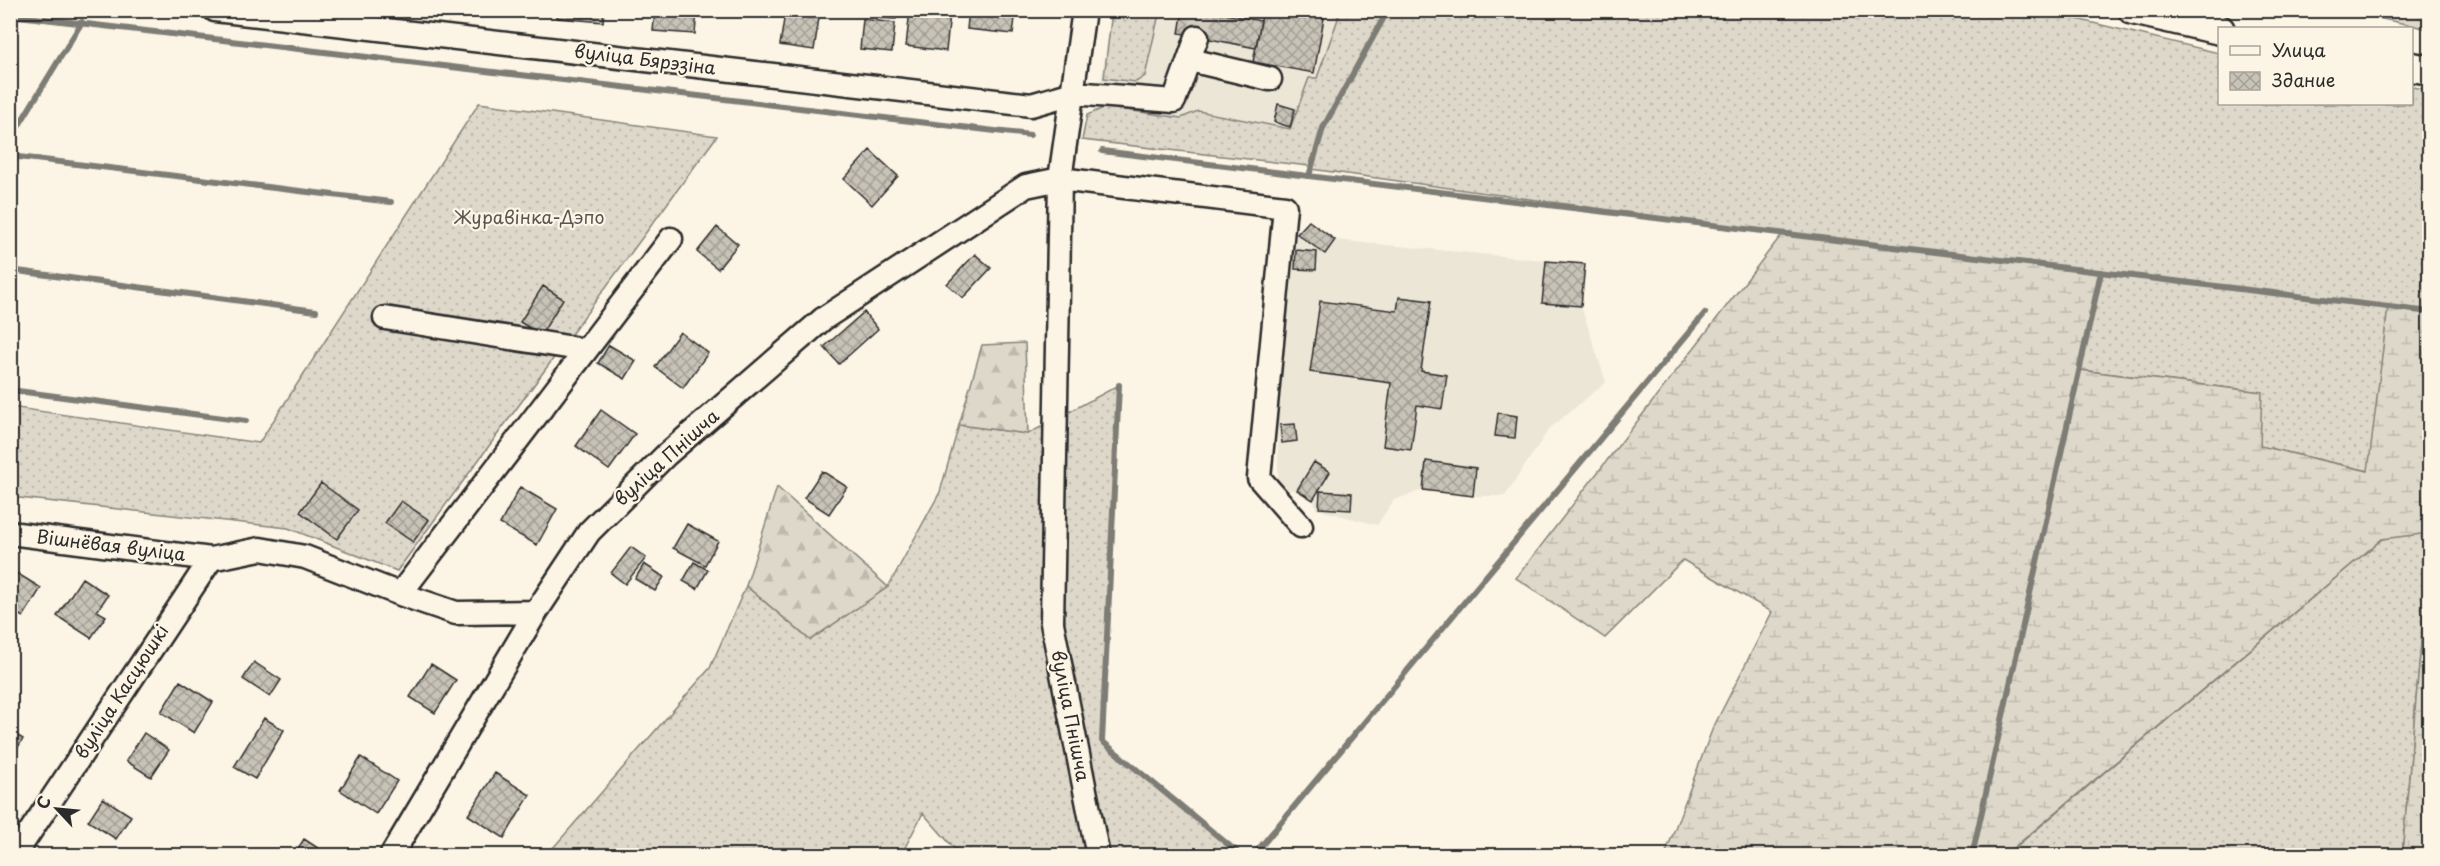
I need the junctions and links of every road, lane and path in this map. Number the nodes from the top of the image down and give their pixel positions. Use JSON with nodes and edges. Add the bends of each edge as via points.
{"nodes":[{"id":1,"x":215,"y":10,"type":"edge"},
{"id":2,"x":1084,"y":10,"type":"edge"},
{"id":3,"x":2133,"y":10,"type":"edge"},
{"id":4,"x":2218,"y":30,"type":"edge"},
{"id":5,"x":1197,"y":37,"type":"tunnel mouth"},
{"id":6,"x":1190,"y":60,"type":"junction"},
{"id":7,"x":2413,"y":67,"type":"edge"},
{"id":8,"x":2430,"y":70,"type":"edge"},
{"id":9,"x":1270,"y":80,"type":"dead end"},
{"id":10,"x":1073,"y":93,"type":"junction"},
{"id":11,"x":1060,"y":179,"type":"junction"},
{"id":12,"x":671,"y":239,"type":"dead end"},
{"id":13,"x":385,"y":318,"type":"dead end"},
{"id":14,"x":586,"y":350,"type":"junction"},
{"id":15,"x":1301,"y":526,"type":"dead end"},
{"id":16,"x":10,"y":533,"type":"edge"},
{"id":17,"x":211,"y":559,"type":"junction"},
{"id":18,"x":399,"y":594,"type":"junction"},
{"id":19,"x":536,"y":612,"type":"junction"},
{"id":20,"x":14,"y":855,"type":"edge"},
{"id":21,"x":391,"y":855,"type":"edge"},
{"id":22,"x":1098,"y":855,"type":"edge"}],
"edges":[{"from":1,"to":10,"type":"street","name":"вуліца Бярэзіна","via":[[1031,105]]},
{"from":2,"to":10,"type":"street","name":"вуліца Пнішча"},
{"from":3,"to":4,"type":"main road"},
{"from":5,"to":6,"type":"street"},
{"from":6,"to":9,"type":"street"},
{"from":6,"to":10,"type":"street","name":"вуліца Бярэзіна","via":[[1174,100]]},
{"from":7,"to":8,"type":"main road"},
{"from":10,"to":11,"type":"street","name":"вуліца Пнішча"},
{"from":11,"to":15,"type":"street","via":[[1285,207],[1259,478]]},
{"from":11,"to":19,"type":"street","name":"вуліца Пнішча","via":[[1026,186],[823,319],[666,455],[589,532]]},
{"from":11,"to":22,"type":"street","name":"вуліца Пнішча","via":[[1052,623]]},
{"from":12,"to":14,"type":"street"},
{"from":13,"to":14,"type":"street"},
{"from":14,"to":18,"type":"street"},
{"from":16,"to":17,"type":"street","name":"Вішнёвая вуліца"},
{"from":17,"to":18,"type":"street","name":"Вішнёвая вуліца","via":[[260,549],[305,557]]},
{"from":17,"to":20,"type":"street","name":"вуліца Касцюшкі"},
{"from":18,"to":19,"type":"street","name":"Вішнёвая вуліца","via":[[456,613]]},
{"from":19,"to":21,"type":"street","name":"вуліца Пнішча"}]}
